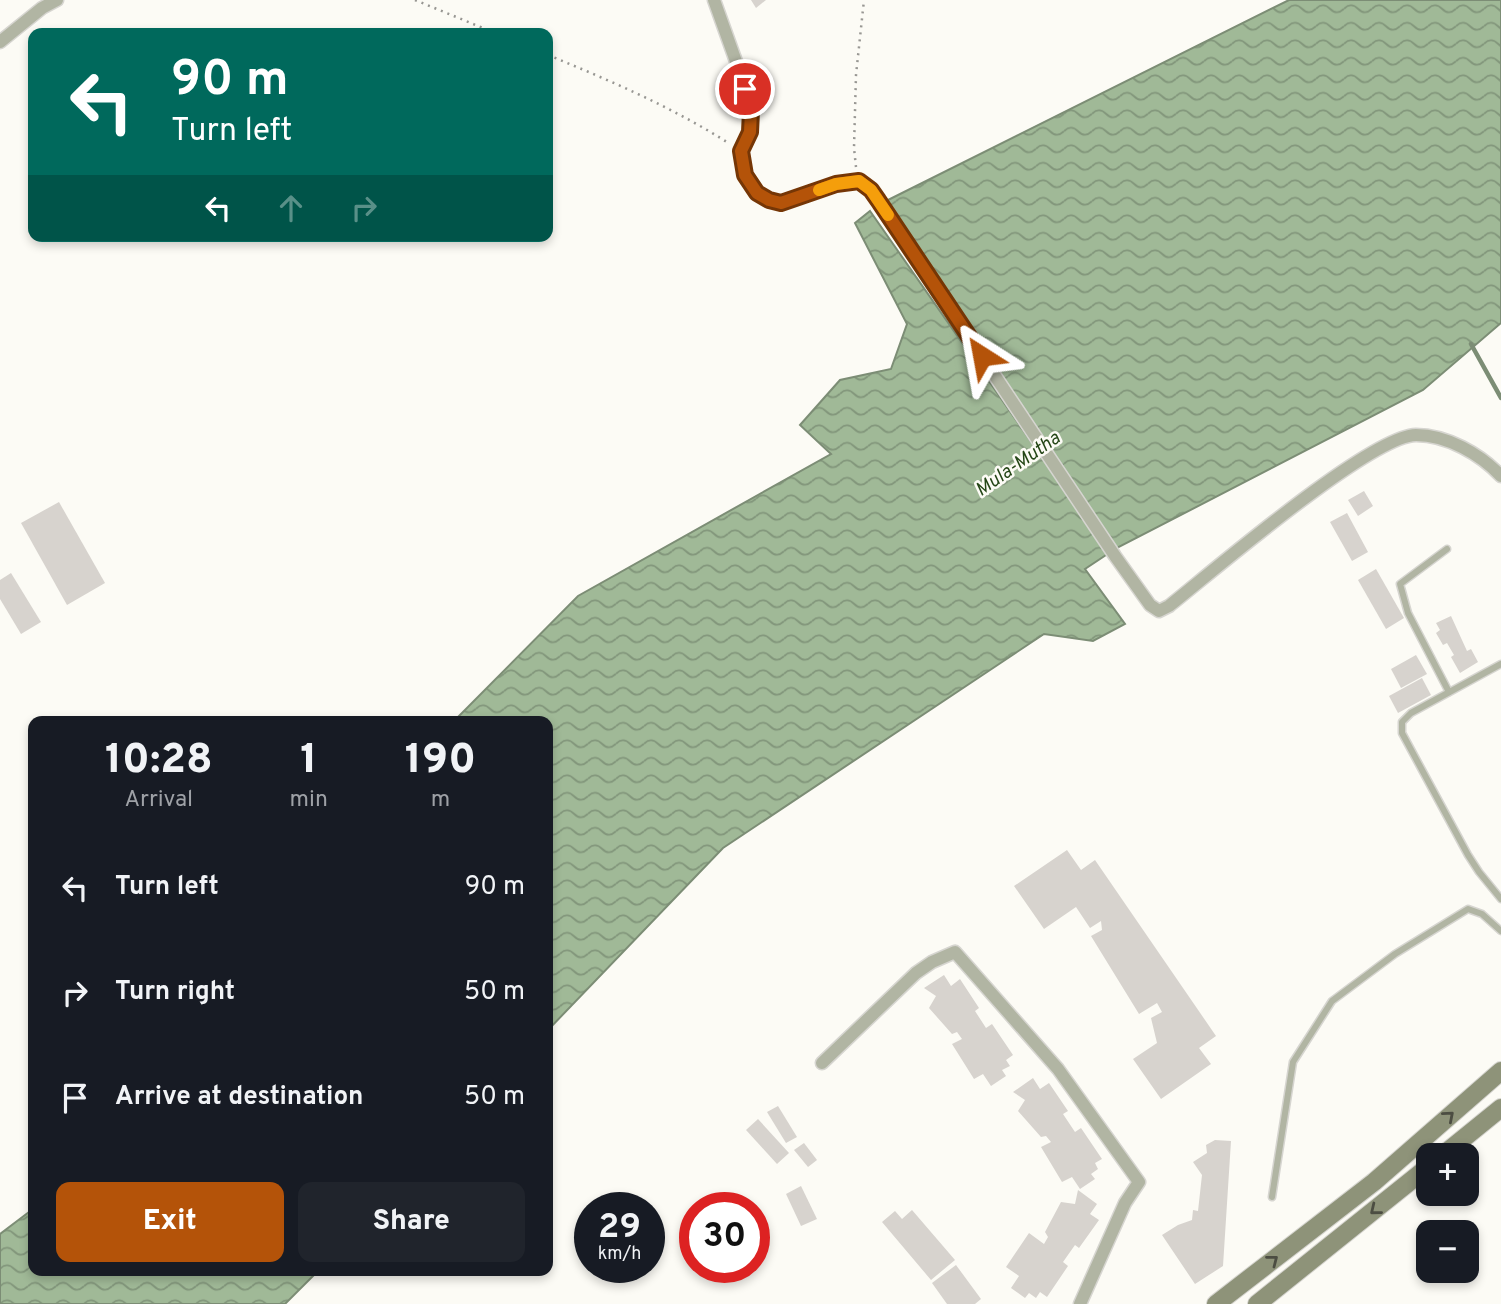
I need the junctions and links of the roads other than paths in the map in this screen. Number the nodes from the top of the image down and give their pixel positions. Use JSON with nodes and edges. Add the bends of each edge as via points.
{"nodes":[{"id":1,"x":57,"y":0,"type":"edge"},
{"id":2,"x":714,"y":0,"type":"edge"},
{"id":3,"x":0,"y":42,"type":"edge"},
{"id":4,"x":1501,"y":476,"type":"edge"},
{"id":5,"x":1447,"y":550,"type":"dead end"},
{"id":6,"x":1501,"y":664,"type":"edge"},
{"id":7,"x":1449,"y":692,"type":"junction"},
{"id":8,"x":1501,"y":899,"type":"edge"},
{"id":9,"x":1501,"y":932,"type":"edge"},
{"id":10,"x":822,"y":1063,"type":"dead end"},
{"id":11,"x":1501,"y":1071,"type":"edge"},
{"id":12,"x":1501,"y":1108,"type":"edge"},
{"id":13,"x":1458,"y":1143,"type":"edge"},
{"id":14,"x":1416,"y":1177,"type":"edge"},
{"id":15,"x":1272,"y":1197,"type":"dead end"},
{"id":16,"x":1300,"y":1239,"type":"junction"},
{"id":17,"x":1316,"y":1258,"type":"junction"},
{"id":18,"x":1264,"y":1302,"type":"edge"},
{"id":19,"x":1080,"y":1304,"type":"edge"},
{"id":20,"x":1216,"y":1304,"type":"edge"}],
"edges":[{"from":1,"to":3,"type":"street"},
{"from":2,"to":4,"type":"street","via":[[751,111],[750,132],[741,151],[745,175],[757,193],[781,203],[836,184],[859,181],[871,190],[1150,605],[1159,611],[1352,464],[1403,437],[1450,442]]},
{"from":5,"to":7,"type":"lane","via":[[1400,584],[1408,613]]},
{"from":6,"to":7,"type":"lane"},
{"from":7,"to":8,"type":"lane","via":[[1402,722],[1403,739],[1474,864]]},
{"from":9,"to":15,"type":"lane","via":[[1482,914],[1468,909],[1395,954],[1332,1001],[1293,1062]]},
{"from":10,"to":19,"type":"street","via":[[916,973],[955,952],[1058,1069],[1139,1182]]},
{"from":16,"to":11,"type":"main road","one_way":true,"via":[[1374,1182]]},
{"from":12,"to":13,"type":"main road"},
{"from":14,"to":17,"type":"main road","one_way":true},
{"from":16,"to":17,"type":"main road"},
{"from":20,"to":16,"type":"main road","one_way":true},
{"from":17,"to":18,"type":"main road"}]}
